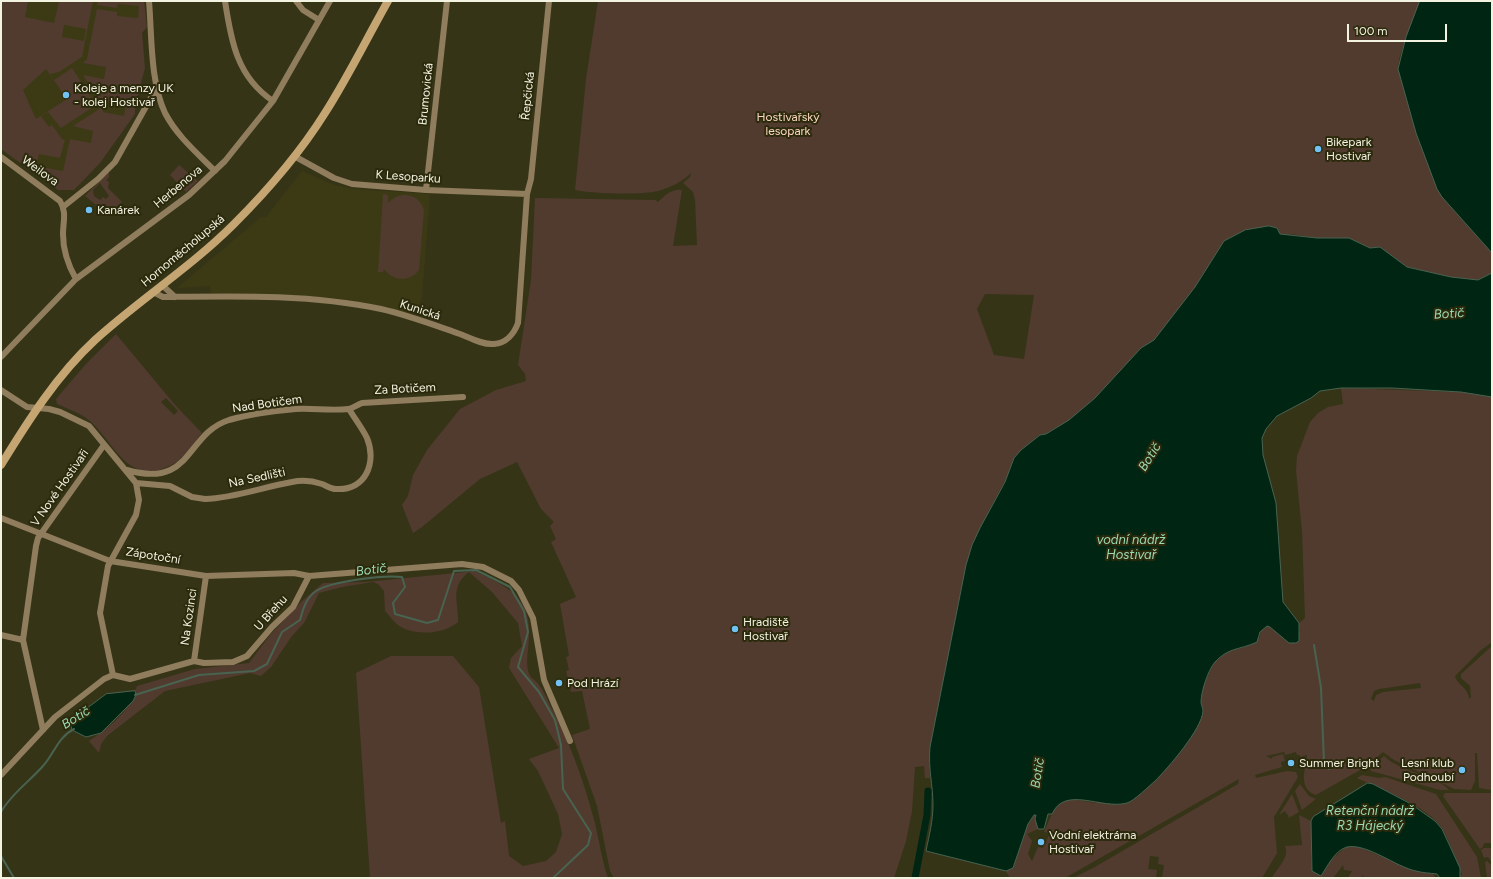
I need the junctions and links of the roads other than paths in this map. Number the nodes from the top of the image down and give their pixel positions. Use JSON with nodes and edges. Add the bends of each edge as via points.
{"nodes":[{"id":1,"x":149,"y":1,"type":"edge"},
{"id":2,"x":225,"y":1,"type":"edge"},
{"id":3,"x":296,"y":1,"type":"edge"},
{"id":4,"x":330,"y":1,"type":"edge"},
{"id":5,"x":388,"y":1,"type":"edge"},
{"id":6,"x":447,"y":1,"type":"edge"},
{"id":7,"x":549,"y":1,"type":"edge"},
{"id":8,"x":319,"y":20,"type":"junction"},
{"id":9,"x":157,"y":88,"type":"junction"},
{"id":10,"x":273,"y":102,"type":"junction"},
{"id":11,"x":294,"y":156,"type":"junction"},
{"id":12,"x":1,"y":157,"type":"edge"},
{"id":13,"x":215,"y":171,"type":"junction"},
{"id":14,"x":426,"y":190,"type":"junction"},
{"id":15,"x":527,"y":194,"type":"junction"},
{"id":16,"x":63,"y":207,"type":"junction"},
{"id":17,"x":76,"y":279,"type":"junction"},
{"id":18,"x":162,"y":285,"type":"junction"},
{"id":19,"x":153,"y":292,"type":"junction"},
{"id":20,"x":175,"y":297,"type":"junction"},
{"id":21,"x":1,"y":357,"type":"edge"},
{"id":22,"x":1,"y":390,"type":"edge"},
{"id":23,"x":463,"y":397,"type":"dead end"},
{"id":24,"x":38,"y":408,"type":"junction"},
{"id":25,"x":349,"y":409,"type":"junction"},
{"id":26,"x":104,"y":445,"type":"junction"},
{"id":27,"x":1,"y":465,"type":"edge"},
{"id":28,"x":127,"y":470,"type":"junction"},
{"id":29,"x":136,"y":483,"type":"junction"},
{"id":30,"x":1,"y":518,"type":"edge"},
{"id":31,"x":42,"y":533,"type":"junction"},
{"id":32,"x":110,"y":561,"type":"junction"},
{"id":33,"x":206,"y":576,"type":"junction"},
{"id":34,"x":309,"y":576,"type":"junction"},
{"id":35,"x":1,"y":635,"type":"edge"},
{"id":36,"x":23,"y":640,"type":"junction"},
{"id":37,"x":194,"y":661,"type":"junction"},
{"id":38,"x":113,"y":675,"type":"junction"},
{"id":39,"x":43,"y":730,"type":"junction"},
{"id":40,"x":570,"y":741,"type":"dead end"},
{"id":41,"x":1,"y":775,"type":"edge"}],
"edges":[{"from":1,"to":9,"type":"street"},
{"from":2,"to":10,"type":"street","via":[[231,41],[242,68],[250,80]]},
{"from":3,"to":8,"type":"street","via":[[306,12]]},
{"from":4,"to":8,"type":"street","name":"Herbenova"},
{"from":5,"to":11,"type":"street","name":"Hornoměcholupská","via":[[325,113]]},
{"from":6,"to":14,"type":"street","name":"Brumovická"},
{"from":7,"to":15,"type":"street","name":"Řepčická","via":[[531,179]]},
{"from":8,"to":10,"type":"street","name":"Herbenova"},
{"from":9,"to":13,"type":"street","via":[[166,114],[174,127]]},
{"from":9,"to":16,"type":"street","via":[[115,162]]},
{"from":10,"to":13,"type":"street","name":"Herbenova","via":[[242,142]]},
{"from":11,"to":14,"type":"street","name":"K Lesoparku","via":[[316,170],[346,182]]},
{"from":11,"to":18,"type":"street","name":"Hornoměcholupská","via":[[224,234]]},
{"from":12,"to":16,"type":"street","name":"Weilova","via":[[57,196]]},
{"from":13,"to":17,"type":"street","name":"Herbenova","via":[[177,205]]},
{"from":14,"to":15,"type":"street","name":"K Lesoparku"},
{"from":15,"to":20,"type":"street","name":"Kunická","via":[[518,323],[511,336],[501,343],[487,344],[412,318],[350,304],[251,297]]},
{"from":16,"to":17,"type":"street","via":[[65,253]]},
{"from":17,"to":21,"type":"street","name":"Herbenova"},
{"from":18,"to":19,"type":"street","name":"Hornoměcholupská"},
{"from":18,"to":20,"type":"street"},
{"from":19,"to":20,"type":"street","name":"Kunická","via":[[163,297]]},
{"from":19,"to":24,"type":"street","name":"Hornoměcholupská","via":[[84,351]]},
{"from":22,"to":24,"type":"street","via":[[27,407]]},
{"from":23,"to":25,"type":"street","name":"Za Botičem","via":[[362,403]]},
{"from":24,"to":26,"type":"street","via":[[60,412],[83,422],[96,432]]},
{"from":24,"to":27,"type":"street","name":"Hornoměcholupská"},
{"from":25,"to":28,"type":"street","name":"Nad Botičem","via":[[296,410],[229,420],[205,436],[186,458],[172,469],[154,474]]},
{"from":25,"to":29,"type":"street","name":"Na Sedlišti","via":[[370,447],[370,464],[365,478],[349,489],[335,489],[320,483],[298,481],[205,499],[192,497],[170,486]]},
{"from":26,"to":28,"type":"street"},
{"from":26,"to":31,"type":"street","name":"V Nové Hostivaři"},
{"from":28,"to":29,"type":"street"},
{"from":29,"to":32,"type":"street","via":[[139,500],[136,516]]},
{"from":30,"to":31,"type":"street","name":"Zápotoční"},
{"from":31,"to":32,"type":"street","name":"Zápotoční"},
{"from":31,"to":36,"type":"street","name":"V Nové Hostivaři","via":[[36,546]]},
{"from":32,"to":33,"type":"street","name":"Zápotoční"},
{"from":32,"to":38,"type":"street","via":[[100,613]]},
{"from":33,"to":34,"type":"street","name":"Zápotoční","via":[[294,573]]},
{"from":33,"to":37,"type":"street","name":"Na Kozinci"},
{"from":34,"to":37,"type":"street","name":"U Břehu","via":[[293,607],[247,656],[233,662]]},
{"from":34,"to":40,"type":"street","via":[[462,564],[483,567],[512,581],[532,615],[544,680]]},
{"from":35,"to":36,"type":"street"},
{"from":36,"to":39,"type":"street","name":"V Nové Hostivaři"},
{"from":37,"to":38,"type":"street","name":"U Břehu","via":[[130,679]]},
{"from":38,"to":39,"type":"street","via":[[104,679],[55,717]]},
{"from":39,"to":41,"type":"street"}]}
